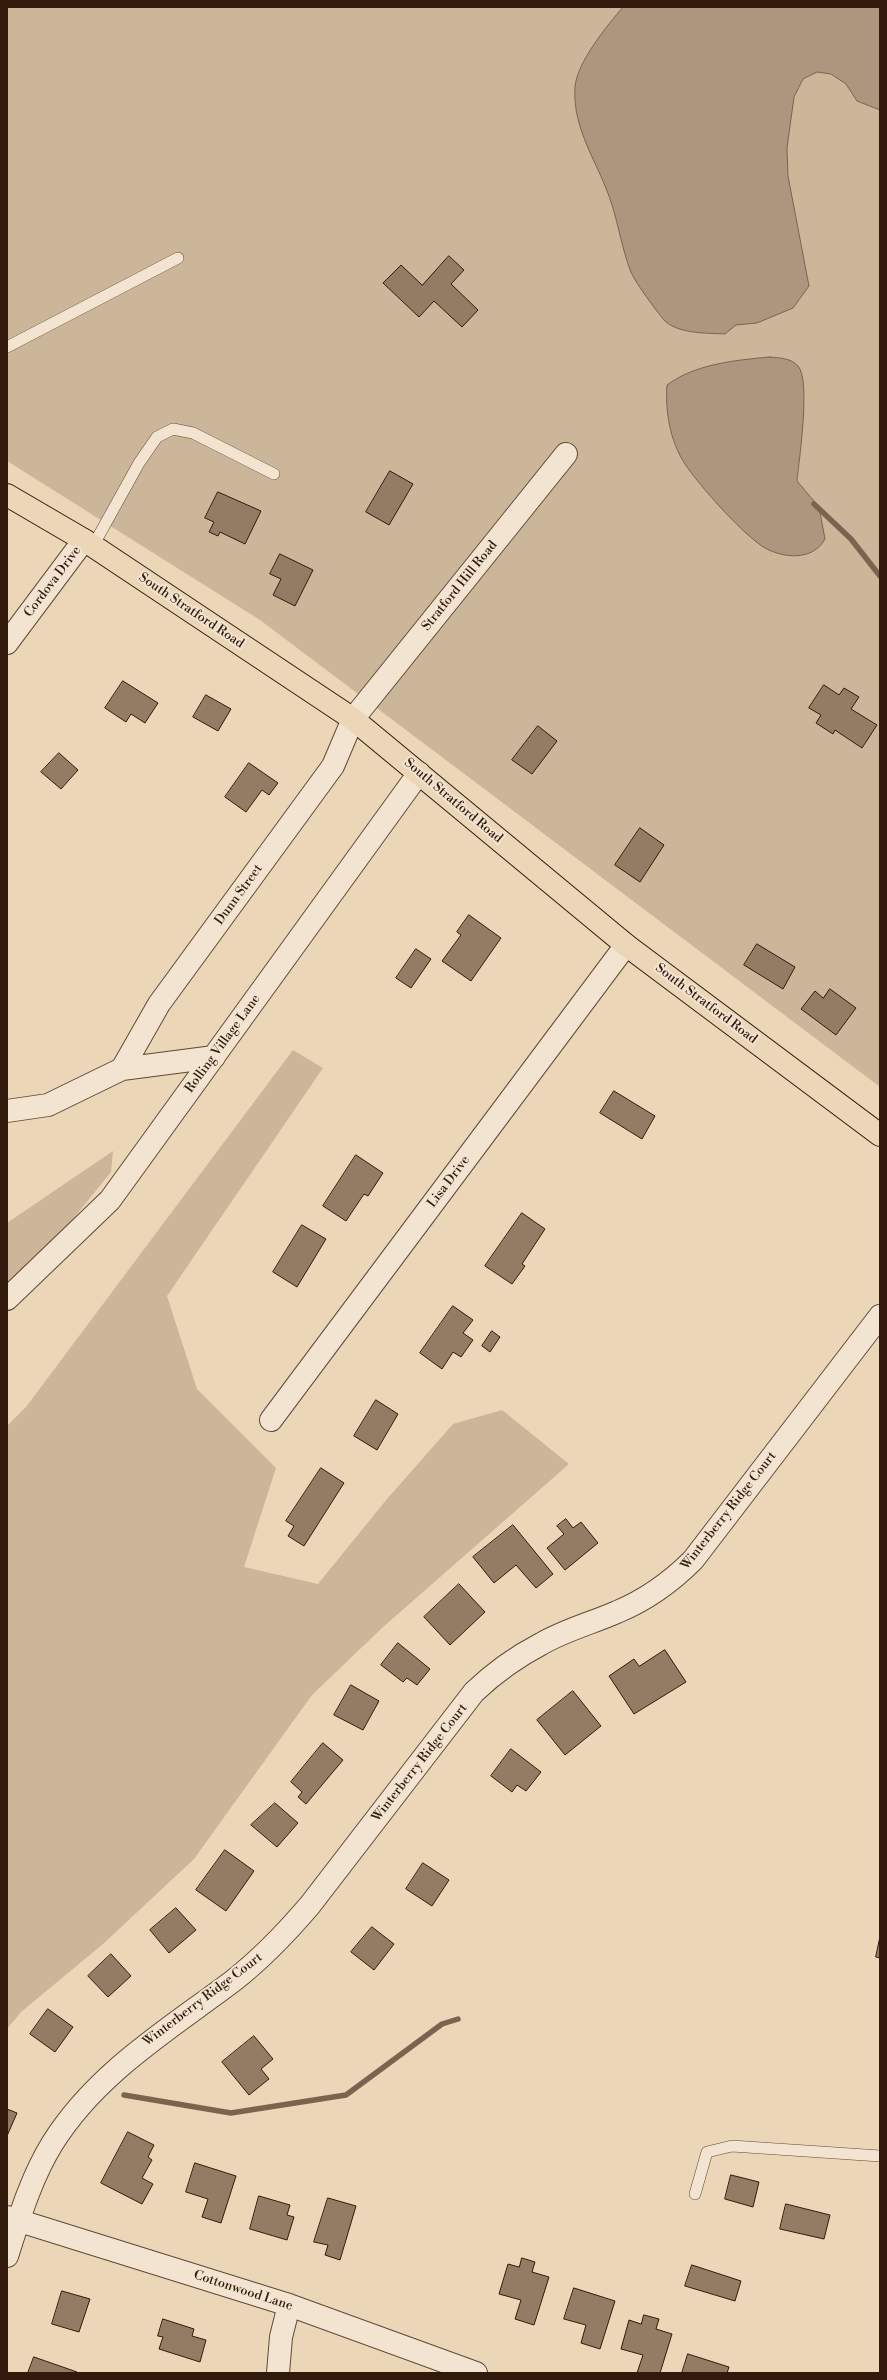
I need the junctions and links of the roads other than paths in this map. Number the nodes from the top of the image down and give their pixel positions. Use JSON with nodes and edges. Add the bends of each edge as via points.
{"nodes":[{"id":1,"x":178,"y":258,"type":"dead end"},
{"id":2,"x":7,"y":347,"type":"edge"},
{"id":3,"x":566,"y":454,"type":"dead end"},
{"id":4,"x":274,"y":474,"type":"dead end"},
{"id":5,"x":7,"y":495,"type":"edge"},
{"id":6,"x":88,"y":543,"type":"junction"},
{"id":7,"x":7,"y":643,"type":"edge"},
{"id":8,"x":353,"y":719,"type":"junction"},
{"id":9,"x":419,"y":773,"type":"junction"},
{"id":10,"x":626,"y":945,"type":"junction"},
{"id":11,"x":214,"y":1057,"type":"junction"},
{"id":12,"x":122,"y":1070,"type":"junction"},
{"id":13,"x":7,"y":1111,"type":"edge"},
{"id":14,"x":880,"y":1135,"type":"edge"},
{"id":15,"x":7,"y":1299,"type":"edge"},
{"id":16,"x":880,"y":1316,"type":"edge"},
{"id":17,"x":271,"y":1420,"type":"dead end"},
{"id":18,"x":880,"y":2156,"type":"edge"},
{"id":19,"x":695,"y":2194,"type":"dead end"},
{"id":20,"x":13,"y":2218,"type":"edge"},
{"id":21,"x":7,"y":2256,"type":"edge"},
{"id":22,"x":289,"y":2305,"type":"junction"},
{"id":23,"x":278,"y":2373,"type":"edge"},
{"id":24,"x":476,"y":2373,"type":"edge"}],
"edges":[{"from":1,"to":2,"type":"lane"},
{"from":3,"to":8,"type":"street","name":"Stratford Hill Road"},
{"from":4,"to":6,"type":"lane","via":[[193,433],[173,429],[157,437]]},
{"from":5,"to":6,"type":"main road","name":"South Stratford Road"},
{"from":6,"to":7,"type":"street","name":"Cordova Drive"},
{"from":6,"to":8,"type":"main road","name":"South Stratford Road"},
{"from":8,"to":9,"type":"main road","name":"South Stratford Road"},
{"from":8,"to":12,"type":"street","name":"Dunn Street","via":[[334,766],[159,1004]]},
{"from":9,"to":10,"type":"main road","name":"South Stratford Road"},
{"from":9,"to":11,"type":"street","name":"Rolling Village Lane"},
{"from":10,"to":14,"type":"main road","name":"South Stratford Road"},
{"from":10,"to":17,"type":"street","name":"Lisa Drive"},
{"from":11,"to":12,"type":"street"},
{"from":11,"to":15,"type":"street","name":"Rolling Village Lane","via":[[110,1200]]},
{"from":12,"to":13,"type":"street","via":[[48,1105]]},
{"from":16,"to":20,"type":"street","name":"Winterberry Ridge Court","via":[[693,1560],[658,1590],[618,1612],[541,1643],[493,1674],[474,1692],[298,1920],[234,1980],[120,2065],[75,2114],[52,2144]]},
{"from":18,"to":19,"type":"lane","via":[[732,2146],[707,2152]]},
{"from":20,"to":21,"type":"street","name":"Winterberry Ridge Court"},
{"from":20,"to":22,"type":"street","name":"Cottonwood Lane"},
{"from":22,"to":23,"type":"street","via":[[281,2337]]},
{"from":22,"to":24,"type":"street","name":"Cottonwood Lane"}]}
